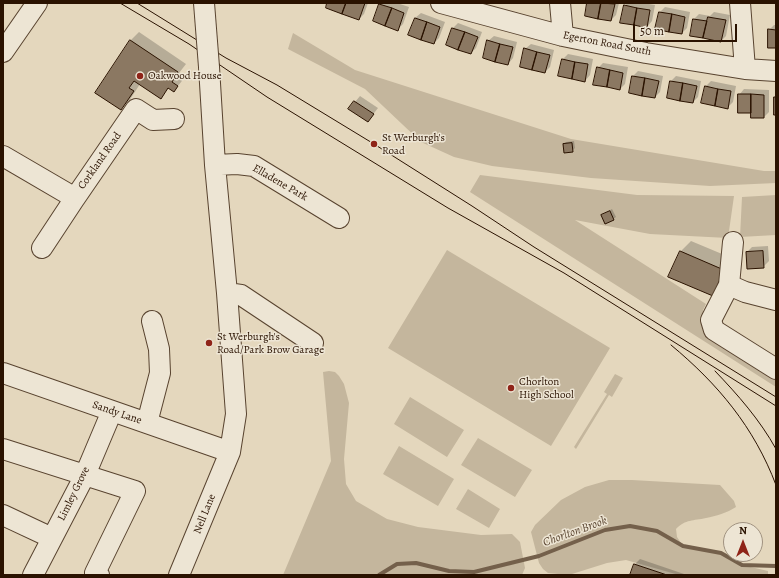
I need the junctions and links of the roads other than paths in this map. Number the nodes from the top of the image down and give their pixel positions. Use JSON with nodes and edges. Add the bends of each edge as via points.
{"nodes":[{"id":1,"x":37,"y":3,"type":"edge"},
{"id":2,"x":204,"y":3,"type":"edge"},
{"id":3,"x":441,"y":3,"type":"edge"},
{"id":4,"x":560,"y":3,"type":"edge"},
{"id":5,"x":740,"y":3,"type":"edge"},
{"id":6,"x":563,"y":36,"type":"junction"},
{"id":7,"x":3,"y":52,"type":"edge"},
{"id":8,"x":746,"y":69,"type":"junction"},
{"id":9,"x":776,"y":71,"type":"edge"},
{"id":10,"x":174,"y":119,"type":"dead end"},
{"id":11,"x":3,"y":156,"type":"edge"},
{"id":12,"x":215,"y":165,"type":"junction"},
{"id":13,"x":75,"y":198,"type":"junction"},
{"id":14,"x":339,"y":218,"type":"dead end"},
{"id":15,"x":733,"y":242,"type":"dead end"},
{"id":16,"x":42,"y":248,"type":"dead end"},
{"id":17,"x":729,"y":285,"type":"junction"},
{"id":18,"x":228,"y":293,"type":"junction"},
{"id":19,"x":776,"y":300,"type":"edge"},
{"id":20,"x":152,"y":321,"type":"dead end"},
{"id":21,"x":314,"y":344,"type":"dead end"},
{"id":22,"x":776,"y":369,"type":"edge"},
{"id":23,"x":3,"y":373,"type":"edge"},
{"id":24,"x":112,"y":411,"type":"junction"},
{"id":25,"x":147,"y":424,"type":"junction"},
{"id":26,"x":3,"y":449,"type":"edge"},
{"id":27,"x":230,"y":452,"type":"junction"},
{"id":28,"x":85,"y":475,"type":"junction"},
{"id":29,"x":3,"y":515,"type":"edge"},
{"id":30,"x":52,"y":538,"type":"junction"},
{"id":31,"x":33,"y":575,"type":"edge"},
{"id":32,"x":99,"y":575,"type":"edge"},
{"id":33,"x":179,"y":575,"type":"edge"}],
"edges":[{"from":1,"to":7,"type":"street"},
{"from":2,"to":12,"type":"street","bridge":true},
{"from":3,"to":6,"type":"street","name":"Egerton Road South"},
{"from":4,"to":6,"type":"street"},
{"from":5,"to":8,"type":"street"},
{"from":6,"to":8,"type":"street","name":"Egerton Road South","via":[[646,53]]},
{"from":8,"to":9,"type":"street","name":"Egerton Road South"},
{"from":10,"to":13,"type":"street","name":"Corkland Road","via":[[153,120],[136,109]]},
{"from":11,"to":13,"type":"street","name":"Corkland Road"},
{"from":12,"to":14,"type":"street","name":"Elladene Park","via":[[254,166]]},
{"from":12,"to":18,"type":"street"},
{"from":13,"to":16,"type":"street","name":"Corkland Road"},
{"from":15,"to":17,"type":"street"},
{"from":17,"to":19,"type":"street"},
{"from":17,"to":22,"type":"street","via":[[711,320],[714,330]]},
{"from":18,"to":21,"type":"street","via":[[241,296]]},
{"from":18,"to":27,"type":"street","via":[[236,414]]},
{"from":20,"to":25,"type":"street","via":[[160,373]]},
{"from":23,"to":24,"type":"street","name":"Sandy Lane"},
{"from":24,"to":25,"type":"street","name":"Sandy Lane"},
{"from":24,"to":28,"type":"street","name":"Limley Grove"},
{"from":25,"to":27,"type":"street","name":"Sandy Lane"},
{"from":26,"to":28,"type":"street"},
{"from":27,"to":33,"type":"street","name":"Nell Lane"},
{"from":28,"to":30,"type":"street","name":"Limley Grove"},
{"from":28,"to":32,"type":"street","via":[[135,492],[95,573]]},
{"from":29,"to":30,"type":"street"},
{"from":30,"to":31,"type":"street","name":"Limley Grove"}]}
